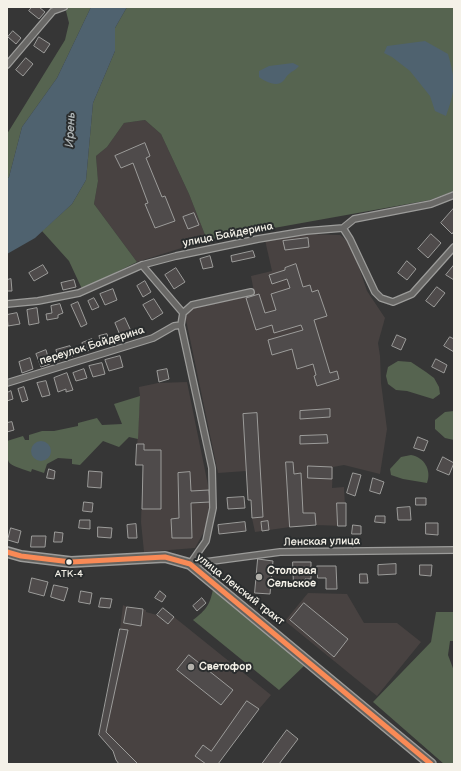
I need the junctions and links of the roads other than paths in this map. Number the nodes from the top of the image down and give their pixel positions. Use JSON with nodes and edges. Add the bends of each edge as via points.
{"nodes":[{"id":1,"x":64,"y":7,"type":"edge"},
{"id":2,"x":51,"y":9,"type":"edge"},
{"id":3,"x":7,"y":65,"type":"edge"},
{"id":4,"x":454,"y":195,"type":"edge"},
{"id":5,"x":343,"y":228,"type":"junction"},
{"id":6,"x":454,"y":247,"type":"edge"},
{"id":7,"x":142,"y":265,"type":"junction"},
{"id":8,"x":250,"y":292,"type":"dead end"},
{"id":9,"x":7,"y":304,"type":"edge"},
{"id":10,"x":184,"y":313,"type":"junction"},
{"id":11,"x":181,"y":325,"type":"junction"},
{"id":12,"x":7,"y":383,"type":"edge"},
{"id":13,"x":454,"y":550,"type":"edge"},
{"id":14,"x":7,"y":552,"type":"edge"},
{"id":15,"x":190,"y":564,"type":"junction"},
{"id":16,"x":431,"y":764,"type":"edge"}],
"edges":[{"from":1,"to":2,"type":"street"},
{"from":2,"to":3,"type":"street"},
{"from":4,"to":5,"type":"street","name":"улица Байдерина","via":[[431,204],[354,219]]},
{"from":5,"to":6,"type":"street","via":[[375,292],[381,298],[393,302],[412,294]]},
{"from":5,"to":7,"type":"street","name":"улица Байдерина","via":[[258,238]]},
{"from":7,"to":9,"type":"street","name":"улица Байдерина","via":[[79,293]]},
{"from":7,"to":10,"type":"street"},
{"from":8,"to":10,"type":"street","via":[[192,305]]},
{"from":10,"to":11,"type":"street"},
{"from":11,"to":12,"type":"street","name":"переулок Байдерина","via":[[174,326],[153,338]]},
{"from":11,"to":15,"type":"street","via":[[212,468],[213,508],[206,541]]},
{"from":13,"to":15,"type":"street","name":"Ленская улица","via":[[280,552]]},
{"from":14,"to":15,"type":"main road","name":"улица Ленский тракт","via":[[71,562],[165,557]]},
{"from":15,"to":16,"type":"main road","name":"улица Ленский тракт"}]}
